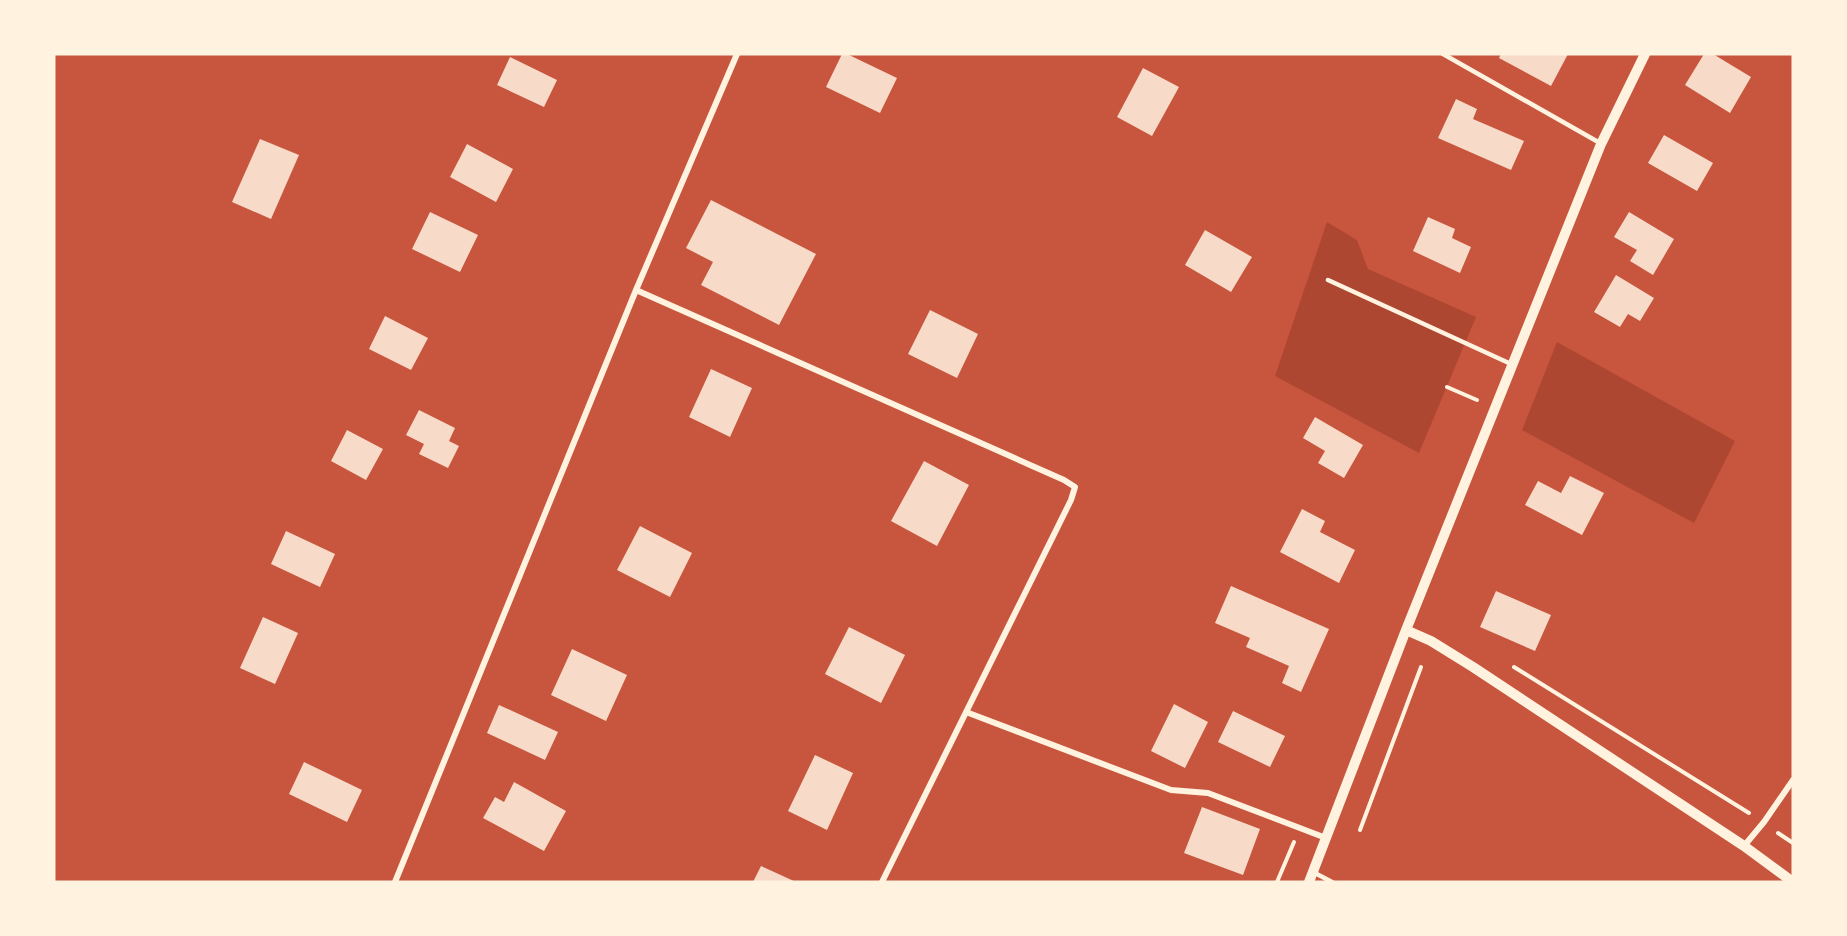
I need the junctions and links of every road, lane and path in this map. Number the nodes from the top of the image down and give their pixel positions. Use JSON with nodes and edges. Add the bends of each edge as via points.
{"nodes":[{"id":1,"x":737,"y":54,"type":"edge"},
{"id":2,"x":1443,"y":54,"type":"edge"},
{"id":3,"x":1645,"y":54,"type":"edge"},
{"id":4,"x":1601,"y":144,"type":"junction"},
{"id":5,"x":1328,"y":280,"type":"dead end"},
{"id":6,"x":636,"y":290,"type":"junction"},
{"id":7,"x":1513,"y":365,"type":"junction"},
{"id":8,"x":1447,"y":387,"type":"dead end"},
{"id":9,"x":1495,"y":409,"type":"junction"},
{"id":10,"x":1406,"y":630,"type":"junction"},
{"id":11,"x":1511,"y":665,"type":"dead end"},
{"id":12,"x":1421,"y":667,"type":"dead end"},
{"id":13,"x":966,"y":712,"type":"junction"},
{"id":14,"x":1793,"y":780,"type":"edge"},
{"id":15,"x":1764,"y":822,"type":"junction"},
{"id":16,"x":1360,"y":830,"type":"dead end"},
{"id":17,"x":1326,"y":838,"type":"junction"},
{"id":18,"x":1793,"y":843,"type":"edge"},
{"id":19,"x":1744,"y":846,"type":"junction"},
{"id":20,"x":1311,"y":877,"type":"edge"},
{"id":21,"x":395,"y":882,"type":"edge"},
{"id":22,"x":882,"y":882,"type":"edge"},
{"id":23,"x":1332,"y":882,"type":"edge"},
{"id":24,"x":1793,"y":882,"type":"edge"}],
"edges":[{"from":1,"to":6,"type":"street"},
{"from":2,"to":4,"type":"lane"},
{"from":3,"to":4,"type":"street"},
{"from":4,"to":7,"type":"street"},
{"from":5,"to":7,"type":"lane"},
{"from":6,"to":13,"type":"street","via":[[1075,487]]},
{"from":6,"to":21,"type":"street"},
{"from":7,"to":9,"type":"street"},
{"from":8,"to":9,"type":"path"},
{"from":9,"to":10,"type":"street"},
{"from":10,"to":17,"type":"street"},
{"from":10,"to":19,"type":"street","via":[[1431,640]]},
{"from":11,"to":15,"type":"path"},
{"from":12,"to":16,"type":"path"},
{"from":13,"to":17,"type":"street","via":[[1171,790],[1208,793]]},
{"from":13,"to":22,"type":"street"},
{"from":14,"to":15,"type":"street"},
{"from":15,"to":18,"type":"path"},
{"from":15,"to":19,"type":"street"},
{"from":17,"to":20,"type":"street"},
{"from":19,"to":24,"type":"street"},
{"from":20,"to":23,"type":"lane"}]}
